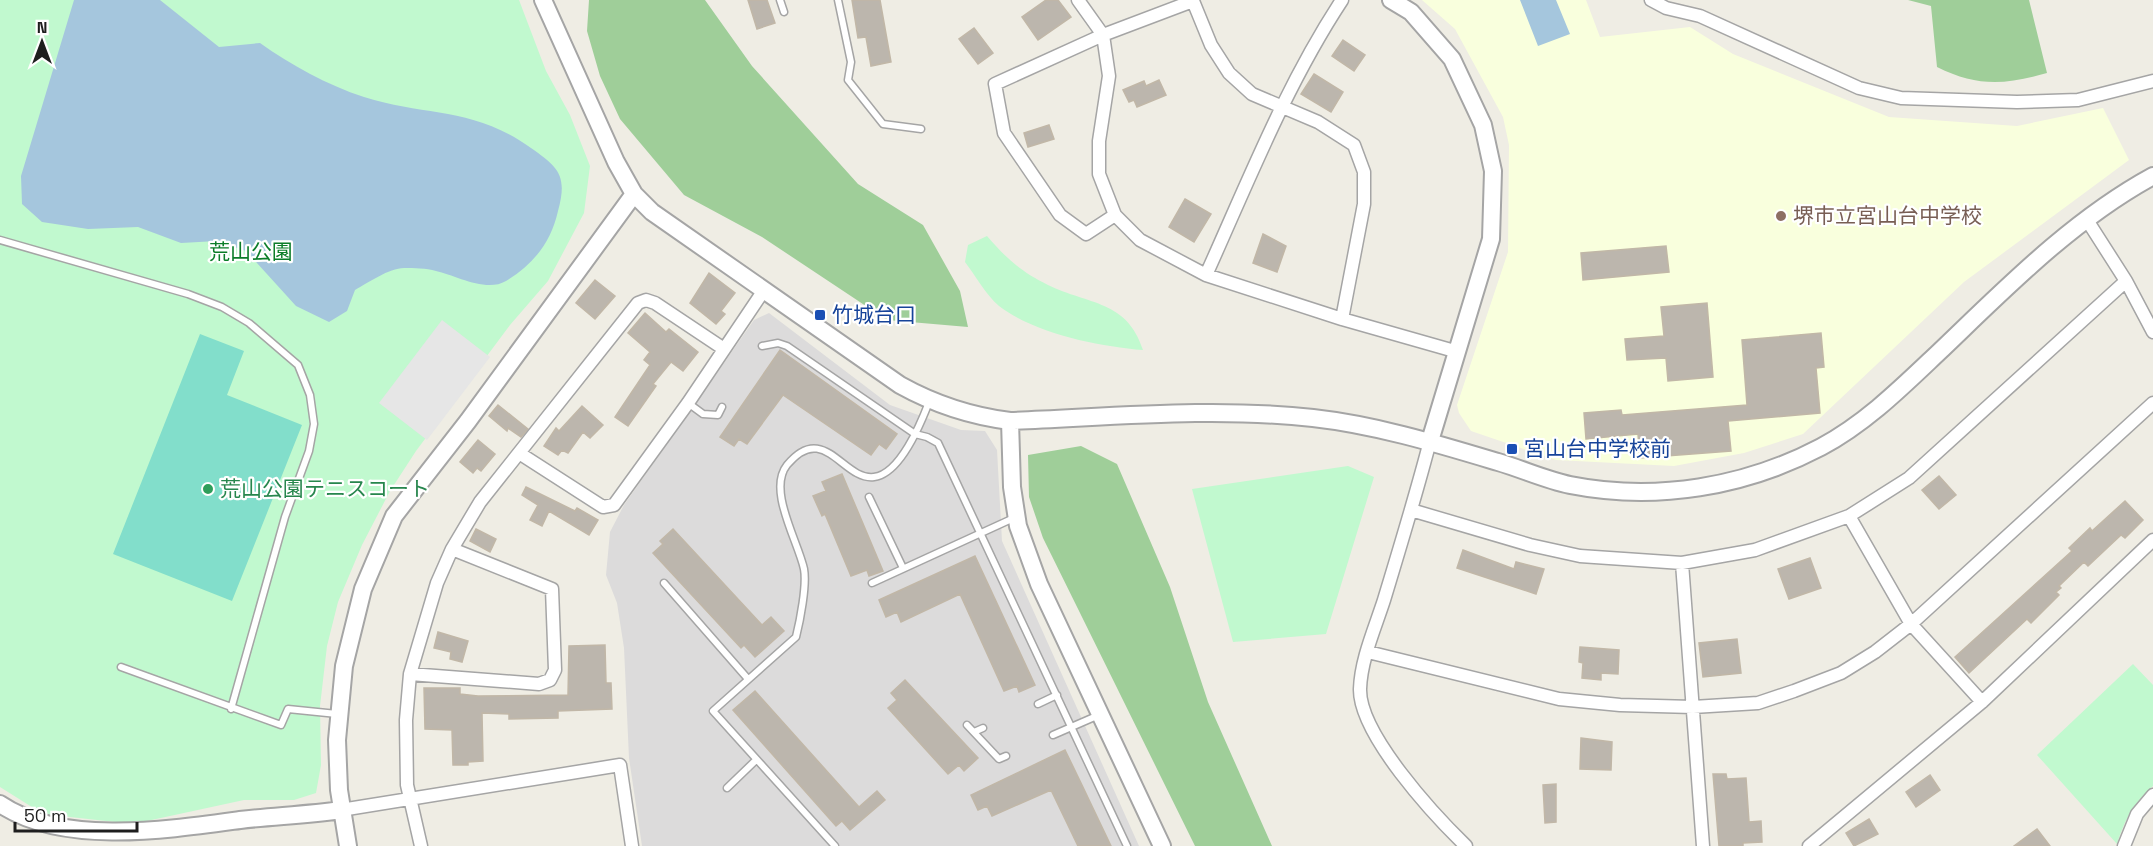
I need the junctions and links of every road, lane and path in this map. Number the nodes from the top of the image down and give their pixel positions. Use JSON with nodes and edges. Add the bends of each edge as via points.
{"nodes":[{"id":1,"x":543,"y":0,"type":"edge"},
{"id":2,"x":780,"y":0,"type":"edge"},
{"id":3,"x":838,"y":0,"type":"edge"},
{"id":4,"x":1078,"y":0,"type":"edge"},
{"id":5,"x":1342,"y":0,"type":"edge"},
{"id":6,"x":1391,"y":0,"type":"edge"},
{"id":7,"x":1651,"y":0,"type":"edge"},
{"id":8,"x":784,"y":12,"type":"dead end"},
{"id":9,"x":1103,"y":35,"type":"junction"},
{"id":10,"x":2153,"y":81,"type":"edge"},
{"id":11,"x":1283,"y":106,"type":"junction"},
{"id":12,"x":921,"y":129,"type":"dead end"},
{"id":13,"x":2153,"y":176,"type":"edge"},
{"id":14,"x":634,"y":194,"type":"junction"},
{"id":15,"x":1115,"y":215,"type":"junction"},
{"id":16,"x":2087,"y":220,"type":"junction"},
{"id":17,"x":0,"y":240,"type":"edge"},
{"id":18,"x":1206,"y":275,"type":"junction"},
{"id":19,"x":2126,"y":281,"type":"junction"},
{"id":20,"x":764,"y":290,"type":"junction"},
{"id":21,"x":1342,"y":319,"type":"junction"},
{"id":22,"x":2153,"y":332,"type":"edge"},
{"id":23,"x":762,"y":346,"type":"dead end"},
{"id":24,"x":724,"y":350,"type":"junction"},
{"id":25,"x":1458,"y":352,"type":"junction"},
{"id":26,"x":929,"y":401,"type":"junction"},
{"id":27,"x":688,"y":403,"type":"junction"},
{"id":28,"x":2153,"y":403,"type":"edge"},
{"id":29,"x":722,"y":407,"type":"dead end"},
{"id":30,"x":1010,"y":421,"type":"junction"},
{"id":31,"x":915,"y":434,"type":"junction"},
{"id":32,"x":1430,"y":441,"type":"junction"},
{"id":33,"x":519,"y":453,"type":"junction"},
{"id":34,"x":869,"y":497,"type":"dead end"},
{"id":35,"x":1411,"y":510,"type":"junction"},
{"id":36,"x":1849,"y":516,"type":"junction"},
{"id":37,"x":1016,"y":517,"type":"junction"},
{"id":38,"x":981,"y":533,"type":"junction"},
{"id":39,"x":2153,"y":540,"type":"edge"},
{"id":40,"x":452,"y":549,"type":"junction"},
{"id":41,"x":1682,"y":563,"type":"junction"},
{"id":42,"x":903,"y":568,"type":"junction"},
{"id":43,"x":664,"y":583,"type":"dead end"},
{"id":44,"x":872,"y":583,"type":"dead end"},
{"id":45,"x":1911,"y":624,"type":"junction"},
{"id":46,"x":1368,"y":652,"type":"junction"},
{"id":47,"x":121,"y":667,"type":"dead end"},
{"id":48,"x":410,"y":674,"type":"junction"},
{"id":49,"x":748,"y":680,"type":"junction"},
{"id":50,"x":1057,"y":695,"type":"junction"},
{"id":51,"x":1982,"y":702,"type":"junction"},
{"id":52,"x":1038,"y":704,"type":"dead end"},
{"id":53,"x":1693,"y":707,"type":"junction"},
{"id":54,"x":231,"y":708,"type":"junction"},
{"id":55,"x":338,"y":714,"type":"junction"},
{"id":56,"x":1100,"y":714,"type":"junction"},
{"id":57,"x":967,"y":725,"type":"dead end"},
{"id":58,"x":1073,"y":726,"type":"junction"},
{"id":59,"x":983,"y":728,"type":"dead end"},
{"id":60,"x":974,"y":732,"type":"junction"},
{"id":61,"x":1053,"y":735,"type":"dead end"},
{"id":62,"x":1006,"y":756,"type":"dead end"},
{"id":63,"x":756,"y":760,"type":"junction"},
{"id":64,"x":727,"y":788,"type":"dead end"},
{"id":65,"x":2153,"y":795,"type":"edge"},
{"id":66,"x":410,"y":799,"type":"junction"},
{"id":67,"x":0,"y":804,"type":"edge"},
{"id":68,"x":341,"y":810,"type":"junction"},
{"id":69,"x":348,"y":846,"type":"edge"},
{"id":70,"x":421,"y":846,"type":"edge"},
{"id":71,"x":632,"y":846,"type":"edge"},
{"id":72,"x":835,"y":846,"type":"edge"},
{"id":73,"x":1127,"y":846,"type":"edge"},
{"id":74,"x":1162,"y":846,"type":"edge"},
{"id":75,"x":1466,"y":846,"type":"edge"},
{"id":76,"x":1704,"y":846,"type":"edge"},
{"id":77,"x":1809,"y":846,"type":"edge"},
{"id":78,"x":2124,"y":846,"type":"edge"}],
"edges":[{"from":1,"to":14,"type":"street","via":[[615,162]]},
{"from":2,"to":8,"type":"lane"},
{"from":3,"to":12,"type":"lane","via":[[851,62],[848,80],[883,124]]},
{"from":4,"to":9,"type":"street"},
{"from":5,"to":11,"type":"street","via":[[1316,39]]},
{"from":6,"to":25,"type":"street","via":[[1411,12],[1452,59],[1483,125],[1493,171],[1491,239]]},
{"from":7,"to":10,"type":"street","via":[[1700,16],[1859,88],[1901,98],[2078,100]]},
{"from":9,"to":11,"type":"street","via":[[1193,2],[1211,45],[1229,73],[1252,94]]},
{"from":9,"to":15,"type":"street","via":[[1109,76],[1099,174]]},
{"from":9,"to":15,"type":"street","via":[[995,84],[1004,133],[1060,214],[1086,234]]},
{"from":11,"to":18,"type":"street"},
{"from":11,"to":21,"type":"street","via":[[1354,145],[1364,172],[1364,204]]},
{"from":13,"to":16,"type":"street"},
{"from":14,"to":20,"type":"street","via":[[652,212]]},
{"from":14,"to":55,"type":"street","via":[[394,516],[363,589],[344,666]]},
{"from":15,"to":18,"type":"street","via":[[1140,240]]},
{"from":16,"to":19,"type":"street"},
{"from":16,"to":32,"type":"street","via":[[1852,430],[1760,474],[1692,489],[1609,490],[1569,485]]},
{"from":17,"to":54,"type":"lane","via":[[222,307],[249,323],[298,364],[310,395],[314,424],[309,451],[285,518]]},
{"from":18,"to":21,"type":"street"},
{"from":19,"to":22,"type":"street"},
{"from":19,"to":36,"type":"street","via":[[1909,478]]},
{"from":20,"to":24,"type":"street"},
{"from":20,"to":26,"type":"street"},
{"from":21,"to":25,"type":"street"},
{"from":23,"to":31,"type":"lane","via":[[787,346]]},
{"from":24,"to":27,"type":"street"},
{"from":24,"to":33,"type":"street","via":[[655,303],[638,303]]},
{"from":25,"to":32,"type":"street"},
{"from":26,"to":30,"type":"street","via":[[974,416]]},
{"from":26,"to":31,"type":"lane"},
{"from":27,"to":29,"type":"lane","via":[[703,414],[718,414]]},
{"from":27,"to":33,"type":"street","via":[[609,507],[603,507]]},
{"from":28,"to":45,"type":"street"},
{"from":30,"to":32,"type":"street","via":[[1239,412],[1317,418]]},
{"from":30,"to":37,"type":"street"},
{"from":31,"to":38,"type":"lane","via":[[938,443]]},
{"from":31,"to":49,"type":"lane","via":[[909,449],[873,477],[816,449],[797,453],[784,469],[778,487],[805,571],[798,627],[796,637]]},
{"from":32,"to":35,"type":"street"},
{"from":33,"to":40,"type":"street","via":[[480,502]]},
{"from":34,"to":42,"type":"lane"},
{"from":35,"to":41,"type":"street","via":[[1580,556]]},
{"from":35,"to":46,"type":"street"},
{"from":36,"to":41,"type":"street","via":[[1755,550]]},
{"from":36,"to":45,"type":"street"},
{"from":37,"to":38,"type":"lane"},
{"from":37,"to":56,"type":"street","via":[[1039,584]]},
{"from":38,"to":42,"type":"lane"},
{"from":38,"to":50,"type":"lane"},
{"from":39,"to":51,"type":"street"},
{"from":40,"to":48,"type":"street","via":[[437,583]]},
{"from":40,"to":48,"type":"street","via":[[552,589],[555,670],[550,680],[539,684]]},
{"from":41,"to":53,"type":"street"},
{"from":42,"to":44,"type":"lane"},
{"from":43,"to":49,"type":"lane"},
{"from":45,"to":51,"type":"street"},
{"from":45,"to":53,"type":"street","via":[[1841,672],[1794,691],[1758,703]]},
{"from":46,"to":53,"type":"street","via":[[1559,699]]},
{"from":46,"to":75,"type":"street","via":[[1360,690],[1367,718],[1380,744]]},
{"from":47,"to":54,"type":"lane"},
{"from":48,"to":66,"type":"street","via":[[406,720]]},
{"from":49,"to":63,"type":"lane","via":[[713,711]]},
{"from":50,"to":52,"type":"lane"},
{"from":50,"to":58,"type":"lane"},
{"from":51,"to":77,"type":"street"},
{"from":53,"to":76,"type":"street"},
{"from":54,"to":55,"type":"lane","via":[[281,725],[288,709]]},
{"from":55,"to":68,"type":"street"},
{"from":56,"to":58,"type":"lane"},
{"from":56,"to":74,"type":"street"},
{"from":57,"to":60,"type":"lane"},
{"from":58,"to":61,"type":"lane"},
{"from":58,"to":73,"type":"lane"},
{"from":59,"to":60,"type":"lane"},
{"from":60,"to":62,"type":"lane","via":[[999,759]]},
{"from":63,"to":64,"type":"lane"},
{"from":63,"to":72,"type":"lane"},
{"from":65,"to":78,"type":"street","via":[[2136,814]]},
{"from":66,"to":68,"type":"street"},
{"from":66,"to":70,"type":"street"},
{"from":66,"to":71,"type":"street","via":[[620,765]]},
{"from":67,"to":68,"type":"street","via":[[12,814],[54,831],[136,835]]},
{"from":68,"to":69,"type":"street"}]}
